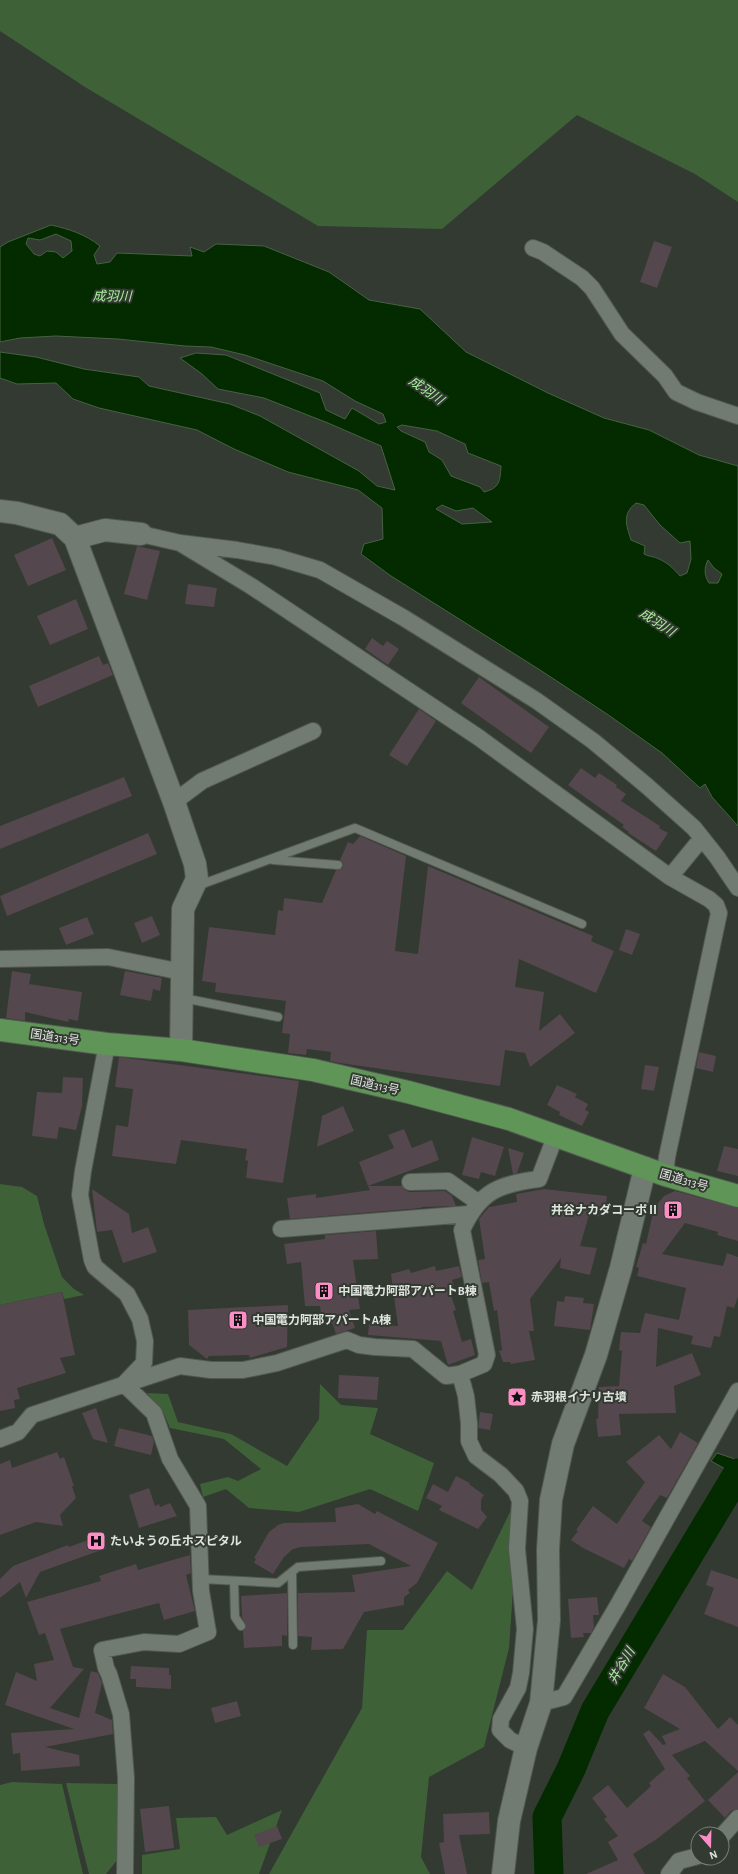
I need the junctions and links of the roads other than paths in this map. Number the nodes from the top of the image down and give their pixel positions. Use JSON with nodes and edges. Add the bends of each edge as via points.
{"nodes":[{"id":1,"x":533,"y":248,"type":"dead end"},
{"id":2,"x":738,"y":416,"type":"edge"},
{"id":3,"x":0,"y":511,"type":"edge"},
{"id":4,"x":141,"y":534,"type":"joint"},
{"id":5,"x":75,"y":538,"type":"junction"},
{"id":6,"x":180,"y":543,"type":"junction"},
{"id":7,"x":313,"y":731,"type":"dead end"},
{"id":8,"x":174,"y":802,"type":"junction"},
{"id":9,"x":702,"y":838,"type":"junction"},
{"id":10,"x":271,"y":859,"type":"junction"},
{"id":11,"x":338,"y":865,"type":"dead end"},
{"id":12,"x":670,"y":877,"type":"junction"},
{"id":13,"x":193,"y":888,"type":"junction"},
{"id":14,"x":738,"y":888,"type":"edge"},
{"id":15,"x":582,"y":924,"type":"dead end"},
{"id":16,"x":0,"y":959,"type":"edge"},
{"id":17,"x":182,"y":972,"type":"junction"},
{"id":18,"x":182,"y":998,"type":"junction"},
{"id":19,"x":278,"y":1017,"type":"dead end"},
{"id":20,"x":0,"y":1030,"type":"edge"},
{"id":21,"x":107,"y":1044,"type":"junction"},
{"id":22,"x":181,"y":1050,"type":"junction"},
{"id":23,"x":555,"y":1137,"type":"junction"},
{"id":24,"x":655,"y":1172,"type":"junction"},
{"id":25,"x":410,"y":1182,"type":"dead end"},
{"id":26,"x":738,"y":1196,"type":"edge"},
{"id":27,"x":474,"y":1208,"type":"junction"},
{"id":28,"x":281,"y":1229,"type":"dead end"},
{"id":29,"x":460,"y":1374,"type":"junction"},
{"id":30,"x":124,"y":1384,"type":"junction"},
{"id":31,"x":738,"y":1391,"type":"edge"},
{"id":32,"x":0,"y":1439,"type":"edge"},
{"id":33,"x":381,"y":1561,"type":"dead end"},
{"id":34,"x":292,"y":1572,"type":"junction"},
{"id":35,"x":201,"y":1579,"type":"junction"},
{"id":36,"x":234,"y":1581,"type":"junction"},
{"id":37,"x":240,"y":1626,"type":"dead end"},
{"id":38,"x":293,"y":1645,"type":"dead end"},
{"id":39,"x":540,"y":1703,"type":"junction"},
{"id":40,"x":526,"y":1748,"type":"junction"},
{"id":41,"x":738,"y":1818,"type":"edge"},
{"id":42,"x":730,"y":1827,"type":"edge"},
{"id":43,"x":690,"y":1858,"type":"edge"},
{"id":44,"x":125,"y":1874,"type":"edge"},
{"id":45,"x":503,"y":1874,"type":"edge"},
{"id":46,"x":669,"y":1874,"type":"edge"}],
"edges":[{"from":1,"to":2,"type":"street","via":[[582,278],[592,288],[622,334],[665,376],[676,392],[685,398]]},
{"from":3,"to":5,"type":"street","via":[[60,524]]},
{"from":4,"to":5,"type":"street","via":[[105,530]]},
{"from":4,"to":6,"type":"street"},
{"from":5,"to":8,"type":"street"},
{"from":6,"to":9,"type":"street","via":[[276,557],[320,570],[404,618],[537,701],[593,741],[647,786]]},
{"from":6,"to":12,"type":"street","via":[[258,591],[478,737]]},
{"from":7,"to":8,"type":"street","via":[[202,781]]},
{"from":8,"to":13,"type":"street","via":[[195,864],[197,879]]},
{"from":9,"to":12,"type":"street"},
{"from":9,"to":14,"type":"street"},
{"from":10,"to":11,"type":"lane"},
{"from":10,"to":13,"type":"lane"},
{"from":10,"to":15,"type":"lane","via":[[355,828]]},
{"from":12,"to":24,"type":"street","via":[[709,899],[720,913],[667,1157]]},
{"from":13,"to":17,"type":"street","via":[[184,909]]},
{"from":16,"to":17,"type":"street","via":[[108,957]]},
{"from":17,"to":18,"type":"street"},
{"from":18,"to":19,"type":"lane"},
{"from":18,"to":22,"type":"street"},
{"from":20,"to":21,"type":"highway","name":"国道313号"},
{"from":21,"to":22,"type":"highway","name":"国道313号"},
{"from":21,"to":30,"type":"street","via":[[80,1195],[94,1267],[127,1294],[140,1319],[144,1363]]},
{"from":22,"to":23,"type":"highway","name":"国道313号","via":[[313,1070],[401,1090],[509,1119]]},
{"from":23,"to":24,"type":"highway","name":"国道313号"},
{"from":23,"to":27,"type":"street","via":[[539,1179],[512,1182],[490,1192]]},
{"from":24,"to":26,"type":"highway","name":"国道313号"},
{"from":24,"to":39,"type":"street","via":[[621,1268],[596,1355],[563,1444],[551,1500],[548,1550],[549,1620]]},
{"from":25,"to":27,"type":"street","via":[[448,1181]]},
{"from":27,"to":28,"type":"street"},
{"from":27,"to":29,"type":"street","via":[[462,1230],[486,1355],[484,1364]]},
{"from":29,"to":30,"type":"street","via":[[446,1376],[413,1349],[359,1345],[347,1340],[277,1363],[243,1370],[211,1370],[180,1366]]},
{"from":29,"to":40,"type":"street","via":[[470,1423],[469,1441],[476,1456],[501,1475],[516,1491],[520,1501],[517,1549],[525,1629],[518,1688],[501,1719],[500,1730],[510,1740]]},
{"from":30,"to":32,"type":"street","via":[[32,1415],[18,1432]]},
{"from":30,"to":35,"type":"street","via":[[154,1413],[170,1459],[198,1506]]},
{"from":31,"to":39,"type":"street","via":[[564,1697]]},
{"from":33,"to":34,"type":"lane","via":[[298,1567]]},
{"from":34,"to":36,"type":"lane","via":[[278,1583]]},
{"from":34,"to":38,"type":"lane"},
{"from":35,"to":36,"type":"lane"},
{"from":35,"to":44,"type":"street","via":[[208,1632],[179,1644],[144,1642],[102,1650],[121,1714],[126,1778]]},
{"from":36,"to":37,"type":"lane","via":[[235,1617]]},
{"from":39,"to":40,"type":"street"},
{"from":40,"to":45,"type":"street","via":[[509,1821]]},
{"from":41,"to":42,"type":"street"},
{"from":43,"to":46,"type":"street","via":[[679,1861]]}]}
